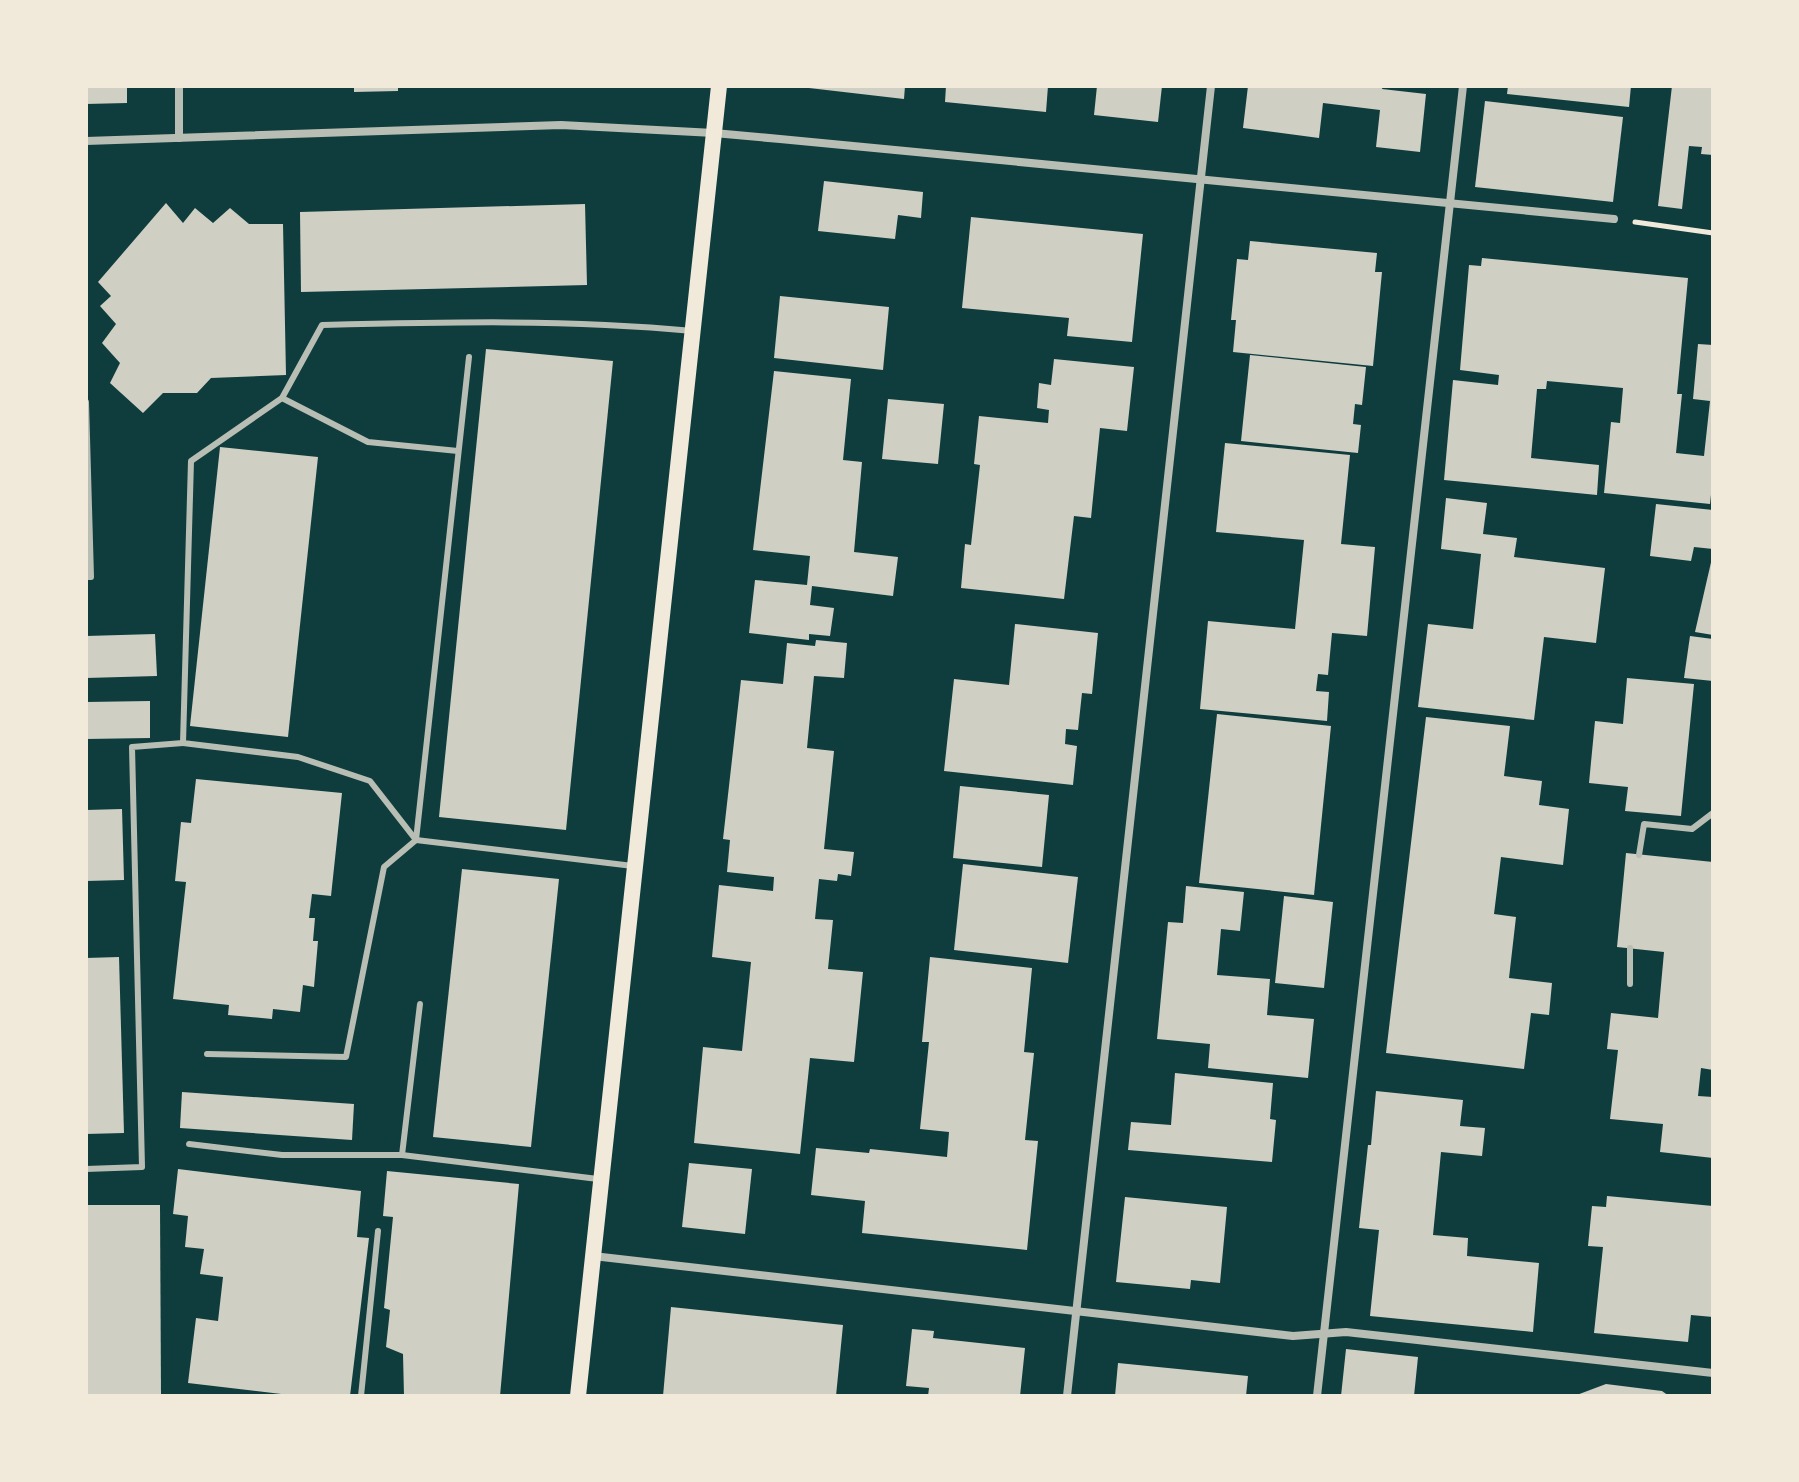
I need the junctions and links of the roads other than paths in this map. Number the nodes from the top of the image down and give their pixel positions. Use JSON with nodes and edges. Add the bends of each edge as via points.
{"nodes":[{"id":1,"x":179,"y":86,"type":"edge"},
{"id":2,"x":719,"y":86,"type":"edge"},
{"id":3,"x":1211,"y":86,"type":"edge"},
{"id":4,"x":1463,"y":86,"type":"edge"},
{"id":5,"x":714,"y":133,"type":"junction"},
{"id":6,"x":179,"y":138,"type":"junction"},
{"id":7,"x":86,"y":141,"type":"edge"},
{"id":8,"x":1201,"y":180,"type":"junction"},
{"id":9,"x":1451,"y":203,"type":"junction"},
{"id":10,"x":1614,"y":219,"type":"road end"},
{"id":11,"x":693,"y":331,"type":"junction"},
{"id":12,"x":469,"y":357,"type":"dead end"},
{"id":13,"x":282,"y":398,"type":"junction"},
{"id":14,"x":86,"y":402,"type":"edge"},
{"id":15,"x":458,"y":451,"type":"junction"},
{"id":16,"x":86,"y":577,"type":"edge"},
{"id":17,"x":183,"y":743,"type":"junction"},
{"id":18,"x":1713,"y":813,"type":"edge"},
{"id":19,"x":416,"y":840,"type":"junction"},
{"id":20,"x":1639,"y":855,"type":"dead end"},
{"id":21,"x":635,"y":866,"type":"junction"},
{"id":22,"x":1630,"y":948,"type":"dead end"},
{"id":23,"x":1630,"y":984,"type":"dead end"},
{"id":24,"x":420,"y":1004,"type":"dead end"},
{"id":25,"x":207,"y":1054,"type":"dead end"},
{"id":26,"x":189,"y":1144,"type":"dead end"},
{"id":27,"x":402,"y":1155,"type":"junction"},
{"id":28,"x":86,"y":1169,"type":"edge"},
{"id":29,"x":601,"y":1180,"type":"junction"},
{"id":30,"x":378,"y":1231,"type":"dead end"},
{"id":31,"x":593,"y":1256,"type":"junction"},
{"id":32,"x":1076,"y":1312,"type":"junction"},
{"id":33,"x":1324,"y":1334,"type":"junction"},
{"id":34,"x":1713,"y":1373,"type":"edge"},
{"id":35,"x":361,"y":1396,"type":"edge"},
{"id":36,"x":578,"y":1396,"type":"edge"},
{"id":37,"x":1067,"y":1396,"type":"edge"},
{"id":38,"x":1317,"y":1396,"type":"edge"}],
"edges":[{"from":1,"to":6,"type":"street"},
{"from":2,"to":5,"type":"main road"},
{"from":3,"to":8,"type":"street"},
{"from":4,"to":9,"type":"street"},
{"from":5,"to":6,"type":"street","via":[[561,125]]},
{"from":5,"to":8,"type":"street"},
{"from":5,"to":11,"type":"main road"},
{"from":6,"to":7,"type":"street"},
{"from":8,"to":9,"type":"street"},
{"from":8,"to":32,"type":"street"},
{"from":9,"to":10,"type":"street"},
{"from":9,"to":33,"type":"street"},
{"from":11,"to":13,"type":"lane","via":[[471,321],[322,325]]},
{"from":11,"to":21,"type":"main road"},
{"from":12,"to":15,"type":"lane"},
{"from":13,"to":15,"type":"lane","via":[[368,442]]},
{"from":13,"to":17,"type":"lane","via":[[191,461]]},
{"from":14,"to":16,"type":"lane","via":[[91,577]]},
{"from":15,"to":19,"type":"lane"},
{"from":17,"to":19,"type":"lane","via":[[298,757],[370,781]]},
{"from":17,"to":28,"type":"lane","via":[[132,747],[142,1167]]},
{"from":18,"to":20,"type":"lane","via":[[1692,829],[1644,824]]},
{"from":19,"to":21,"type":"lane"},
{"from":19,"to":25,"type":"lane","via":[[384,867],[346,1057]]},
{"from":21,"to":29,"type":"main road"},
{"from":22,"to":23,"type":"lane"},
{"from":24,"to":27,"type":"lane"},
{"from":26,"to":27,"type":"lane","via":[[282,1155]]},
{"from":27,"to":29,"type":"lane"},
{"from":29,"to":31,"type":"main road"},
{"from":30,"to":35,"type":"lane"},
{"from":31,"to":32,"type":"street"},
{"from":31,"to":36,"type":"main road"},
{"from":32,"to":33,"type":"street","via":[[1293,1336]]},
{"from":32,"to":37,"type":"street"},
{"from":33,"to":34,"type":"street","via":[[1346,1332]]},
{"from":33,"to":38,"type":"street"}]}
